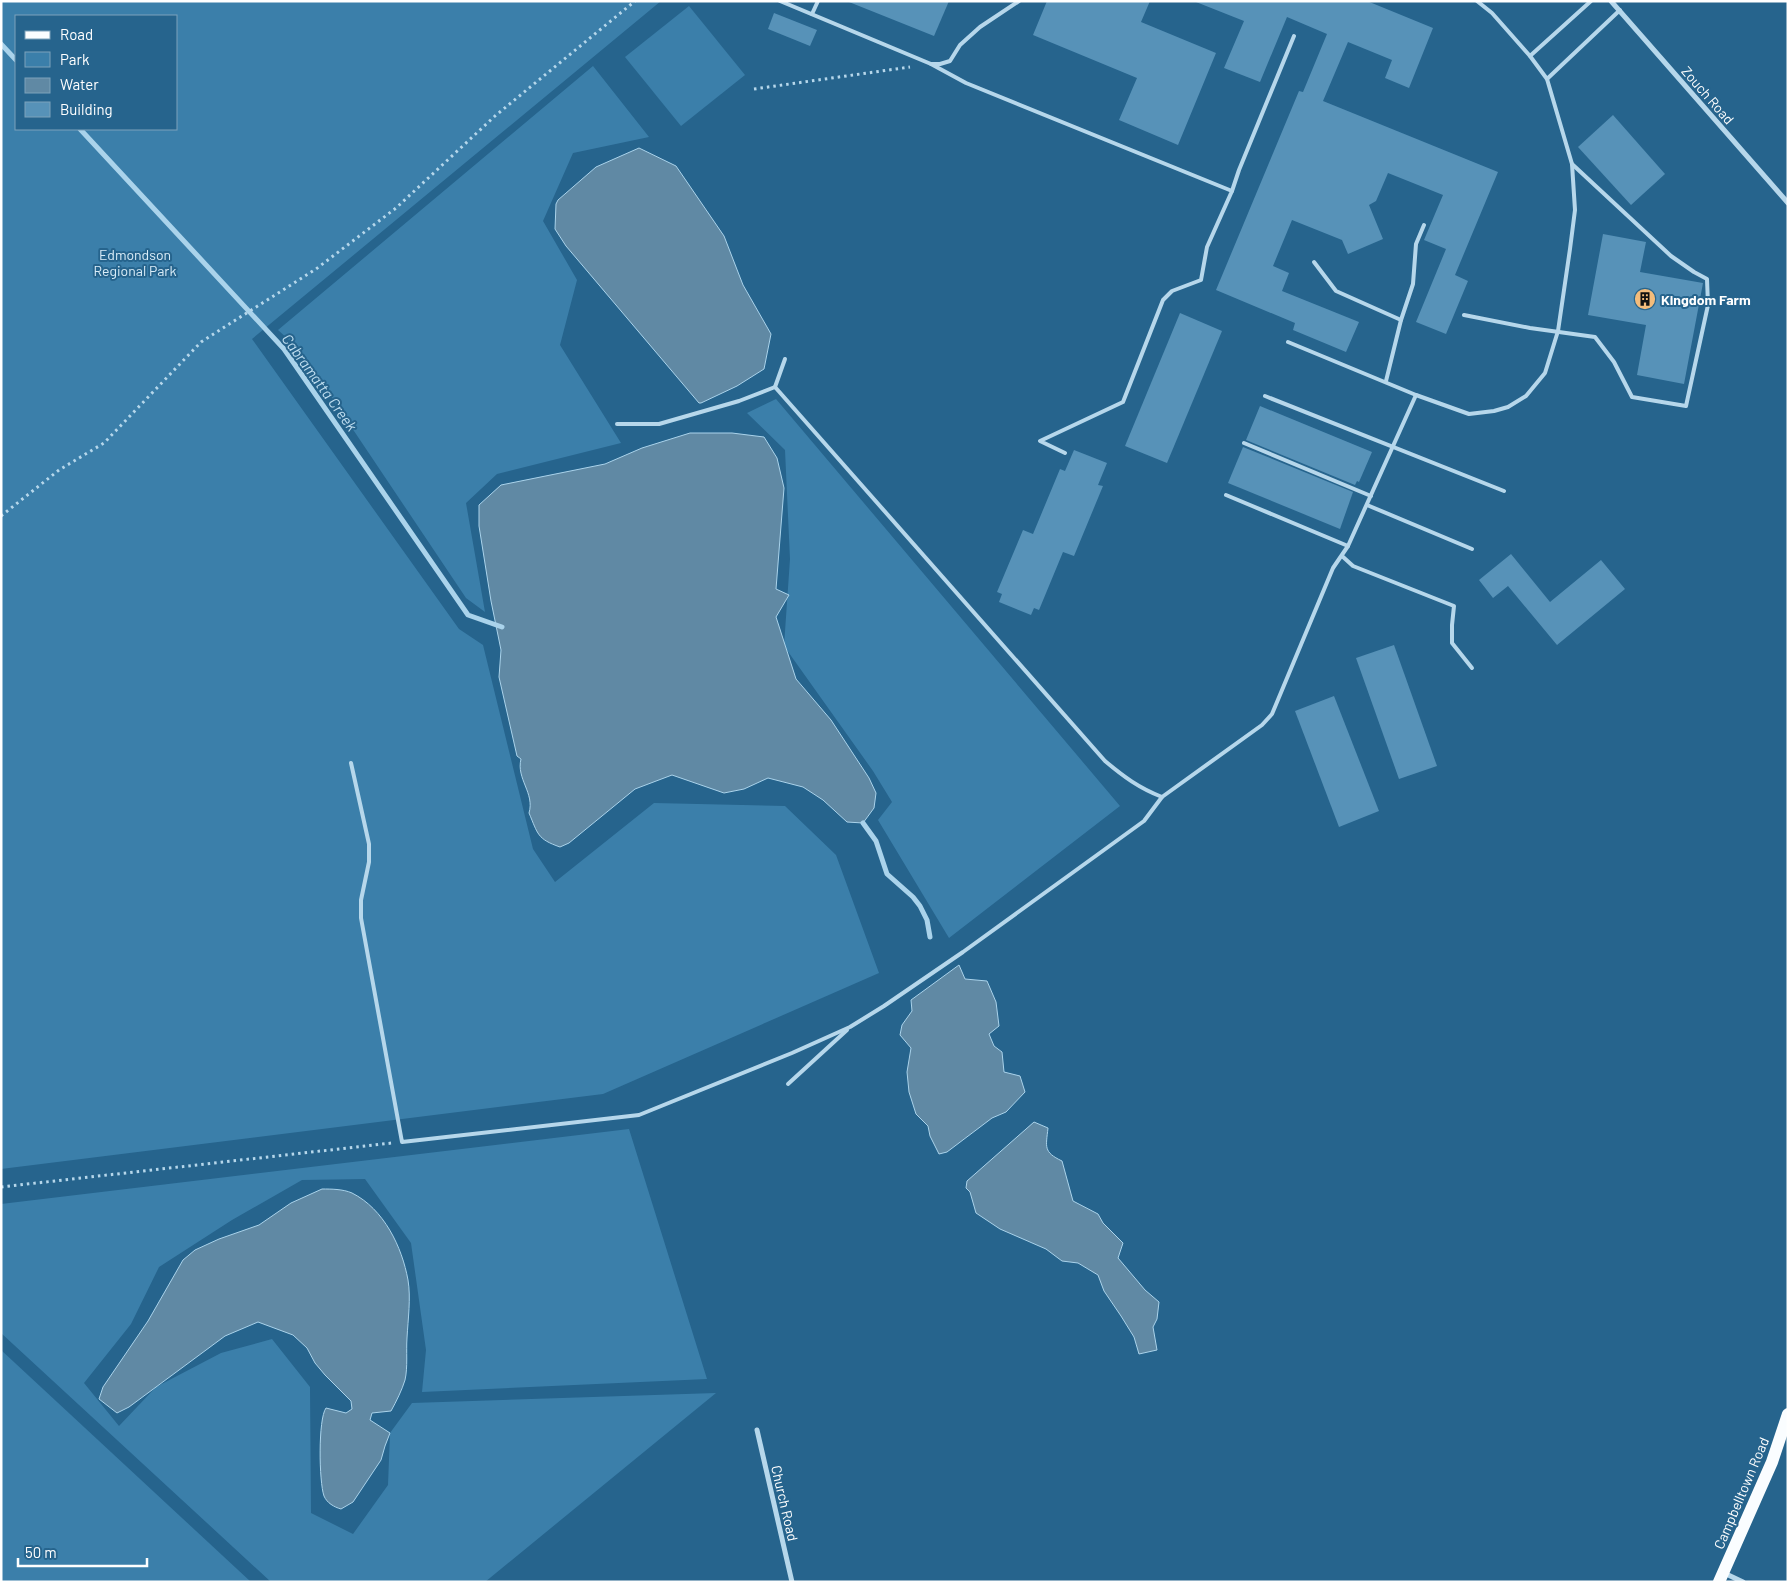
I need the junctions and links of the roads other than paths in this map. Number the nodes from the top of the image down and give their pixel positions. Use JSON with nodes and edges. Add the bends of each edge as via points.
{"nodes":[{"id":1,"x":780,"y":1,"type":"edge"},
{"id":2,"x":818,"y":1,"type":"edge"},
{"id":3,"x":1019,"y":1,"type":"edge"},
{"id":4,"x":1477,"y":1,"type":"edge"},
{"id":5,"x":1591,"y":1,"type":"edge"},
{"id":6,"x":1611,"y":1,"type":"edge"},
{"id":7,"x":1620,"y":10,"type":"junction"},
{"id":8,"x":812,"y":14,"type":"junction"},
{"id":9,"x":1294,"y":36,"type":"dead end"},
{"id":10,"x":1530,"y":56,"type":"junction"},
{"id":11,"x":930,"y":64,"type":"junction"},
{"id":12,"x":1547,"y":79,"type":"junction"},
{"id":13,"x":1572,"y":164,"type":"junction"},
{"id":14,"x":1232,"y":191,"type":"junction"},
{"id":15,"x":1788,"y":203,"type":"edge"},
{"id":16,"x":1424,"y":224,"type":"dead end"},
{"id":17,"x":1314,"y":262,"type":"dead end"},
{"id":18,"x":1464,"y":315,"type":"dead end"},
{"id":19,"x":1401,"y":320,"type":"junction"},
{"id":20,"x":1558,"y":331,"type":"junction"},
{"id":21,"x":1288,"y":342,"type":"dead end"},
{"id":22,"x":785,"y":359,"type":"dead end"},
{"id":23,"x":1386,"y":381,"type":"junction"},
{"id":24,"x":775,"y":387,"type":"junction"},
{"id":25,"x":1416,"y":395,"type":"junction"},
{"id":26,"x":1265,"y":396,"type":"dead end"},
{"id":27,"x":617,"y":424,"type":"dead end"},
{"id":28,"x":1244,"y":443,"type":"dead end"},
{"id":29,"x":1392,"y":448,"type":"junction"},
{"id":30,"x":1065,"y":453,"type":"dead end"},
{"id":31,"x":1504,"y":491,"type":"dead end"},
{"id":32,"x":1226,"y":495,"type":"dead end"},
{"id":33,"x":1371,"y":496,"type":"junction"},
{"id":34,"x":1367,"y":505,"type":"junction"},
{"id":35,"x":1348,"y":546,"type":"junction"},
{"id":36,"x":1472,"y":550,"type":"dead end"},
{"id":37,"x":1342,"y":556,"type":"junction"},
{"id":38,"x":1472,"y":668,"type":"dead end"},
{"id":39,"x":351,"y":762,"type":"dead end"},
{"id":40,"x":1162,"y":797,"type":"junction"},
{"id":41,"x":850,"y":1027,"type":"junction"},
{"id":42,"x":788,"y":1084,"type":"dead end"},
{"id":43,"x":1788,"y":1414,"type":"edge"},
{"id":44,"x":757,"y":1430,"type":"dead end"},
{"id":45,"x":1721,"y":1577,"type":"edge"},
{"id":46,"x":792,"y":1582,"type":"edge"},
{"id":47,"x":1743,"y":1582,"type":"edge"}],
"edges":[{"from":1,"to":8,"type":"lane"},
{"from":2,"to":8,"type":"lane"},
{"from":3,"to":11,"type":"lane","via":[[980,27],[960,45],[950,61]]},
{"from":4,"to":10,"type":"lane"},
{"from":5,"to":10,"type":"lane"},
{"from":6,"to":7,"type":"street","name":"Zouch Road"},
{"from":7,"to":12,"type":"lane"},
{"from":7,"to":15,"type":"street","name":"Zouch Road"},
{"from":8,"to":11,"type":"lane"},
{"from":9,"to":14,"type":"lane"},
{"from":10,"to":12,"type":"lane"},
{"from":11,"to":14,"type":"lane","via":[[966,83]]},
{"from":12,"to":13,"type":"lane"},
{"from":13,"to":20,"type":"lane","via":[[1575,210]]},
{"from":13,"to":20,"type":"lane","via":[[1671,256],[1707,278],[1708,305],[1686,406],[1632,397],[1614,362],[1596,337]]},
{"from":14,"to":30,"type":"lane","via":[[1207,246],[1201,280],[1172,292],[1163,300],[1123,402],[1040,441]]},
{"from":16,"to":19,"type":"lane","via":[[1416,244],[1413,284]]},
{"from":17,"to":19,"type":"lane","via":[[1336,291]]},
{"from":18,"to":20,"type":"lane"},
{"from":19,"to":23,"type":"lane"},
{"from":20,"to":25,"type":"lane","via":[[1545,373],[1526,396],[1508,407],[1469,414]]},
{"from":21,"to":23,"type":"lane"},
{"from":22,"to":24,"type":"lane"},
{"from":23,"to":25,"type":"lane"},
{"from":24,"to":27,"type":"lane","via":[[659,424]]},
{"from":24,"to":40,"type":"lane","via":[[1106,761],[1142,789]]},
{"from":25,"to":29,"type":"lane"},
{"from":26,"to":29,"type":"lane"},
{"from":28,"to":33,"type":"lane"},
{"from":29,"to":31,"type":"lane"},
{"from":29,"to":33,"type":"lane"},
{"from":32,"to":35,"type":"lane"},
{"from":33,"to":34,"type":"lane"},
{"from":34,"to":35,"type":"lane"},
{"from":34,"to":36,"type":"lane"},
{"from":35,"to":37,"type":"lane"},
{"from":37,"to":38,"type":"lane","via":[[1353,566],[1454,606],[1452,642]]},
{"from":37,"to":40,"type":"lane","via":[[1332,568],[1272,714],[1262,725]]},
{"from":39,"to":41,"type":"lane","via":[[369,844],[361,918],[402,1142],[639,1115]]},
{"from":40,"to":41,"type":"lane","via":[[1144,821],[963,952]]},
{"from":41,"to":42,"type":"lane"},
{"from":43,"to":45,"type":"main road","name":"Campbelltown Road","via":[[1772,1462]]},
{"from":44,"to":46,"type":"street","name":"Church Road"},
{"from":45,"to":47,"type":"street"}]}
